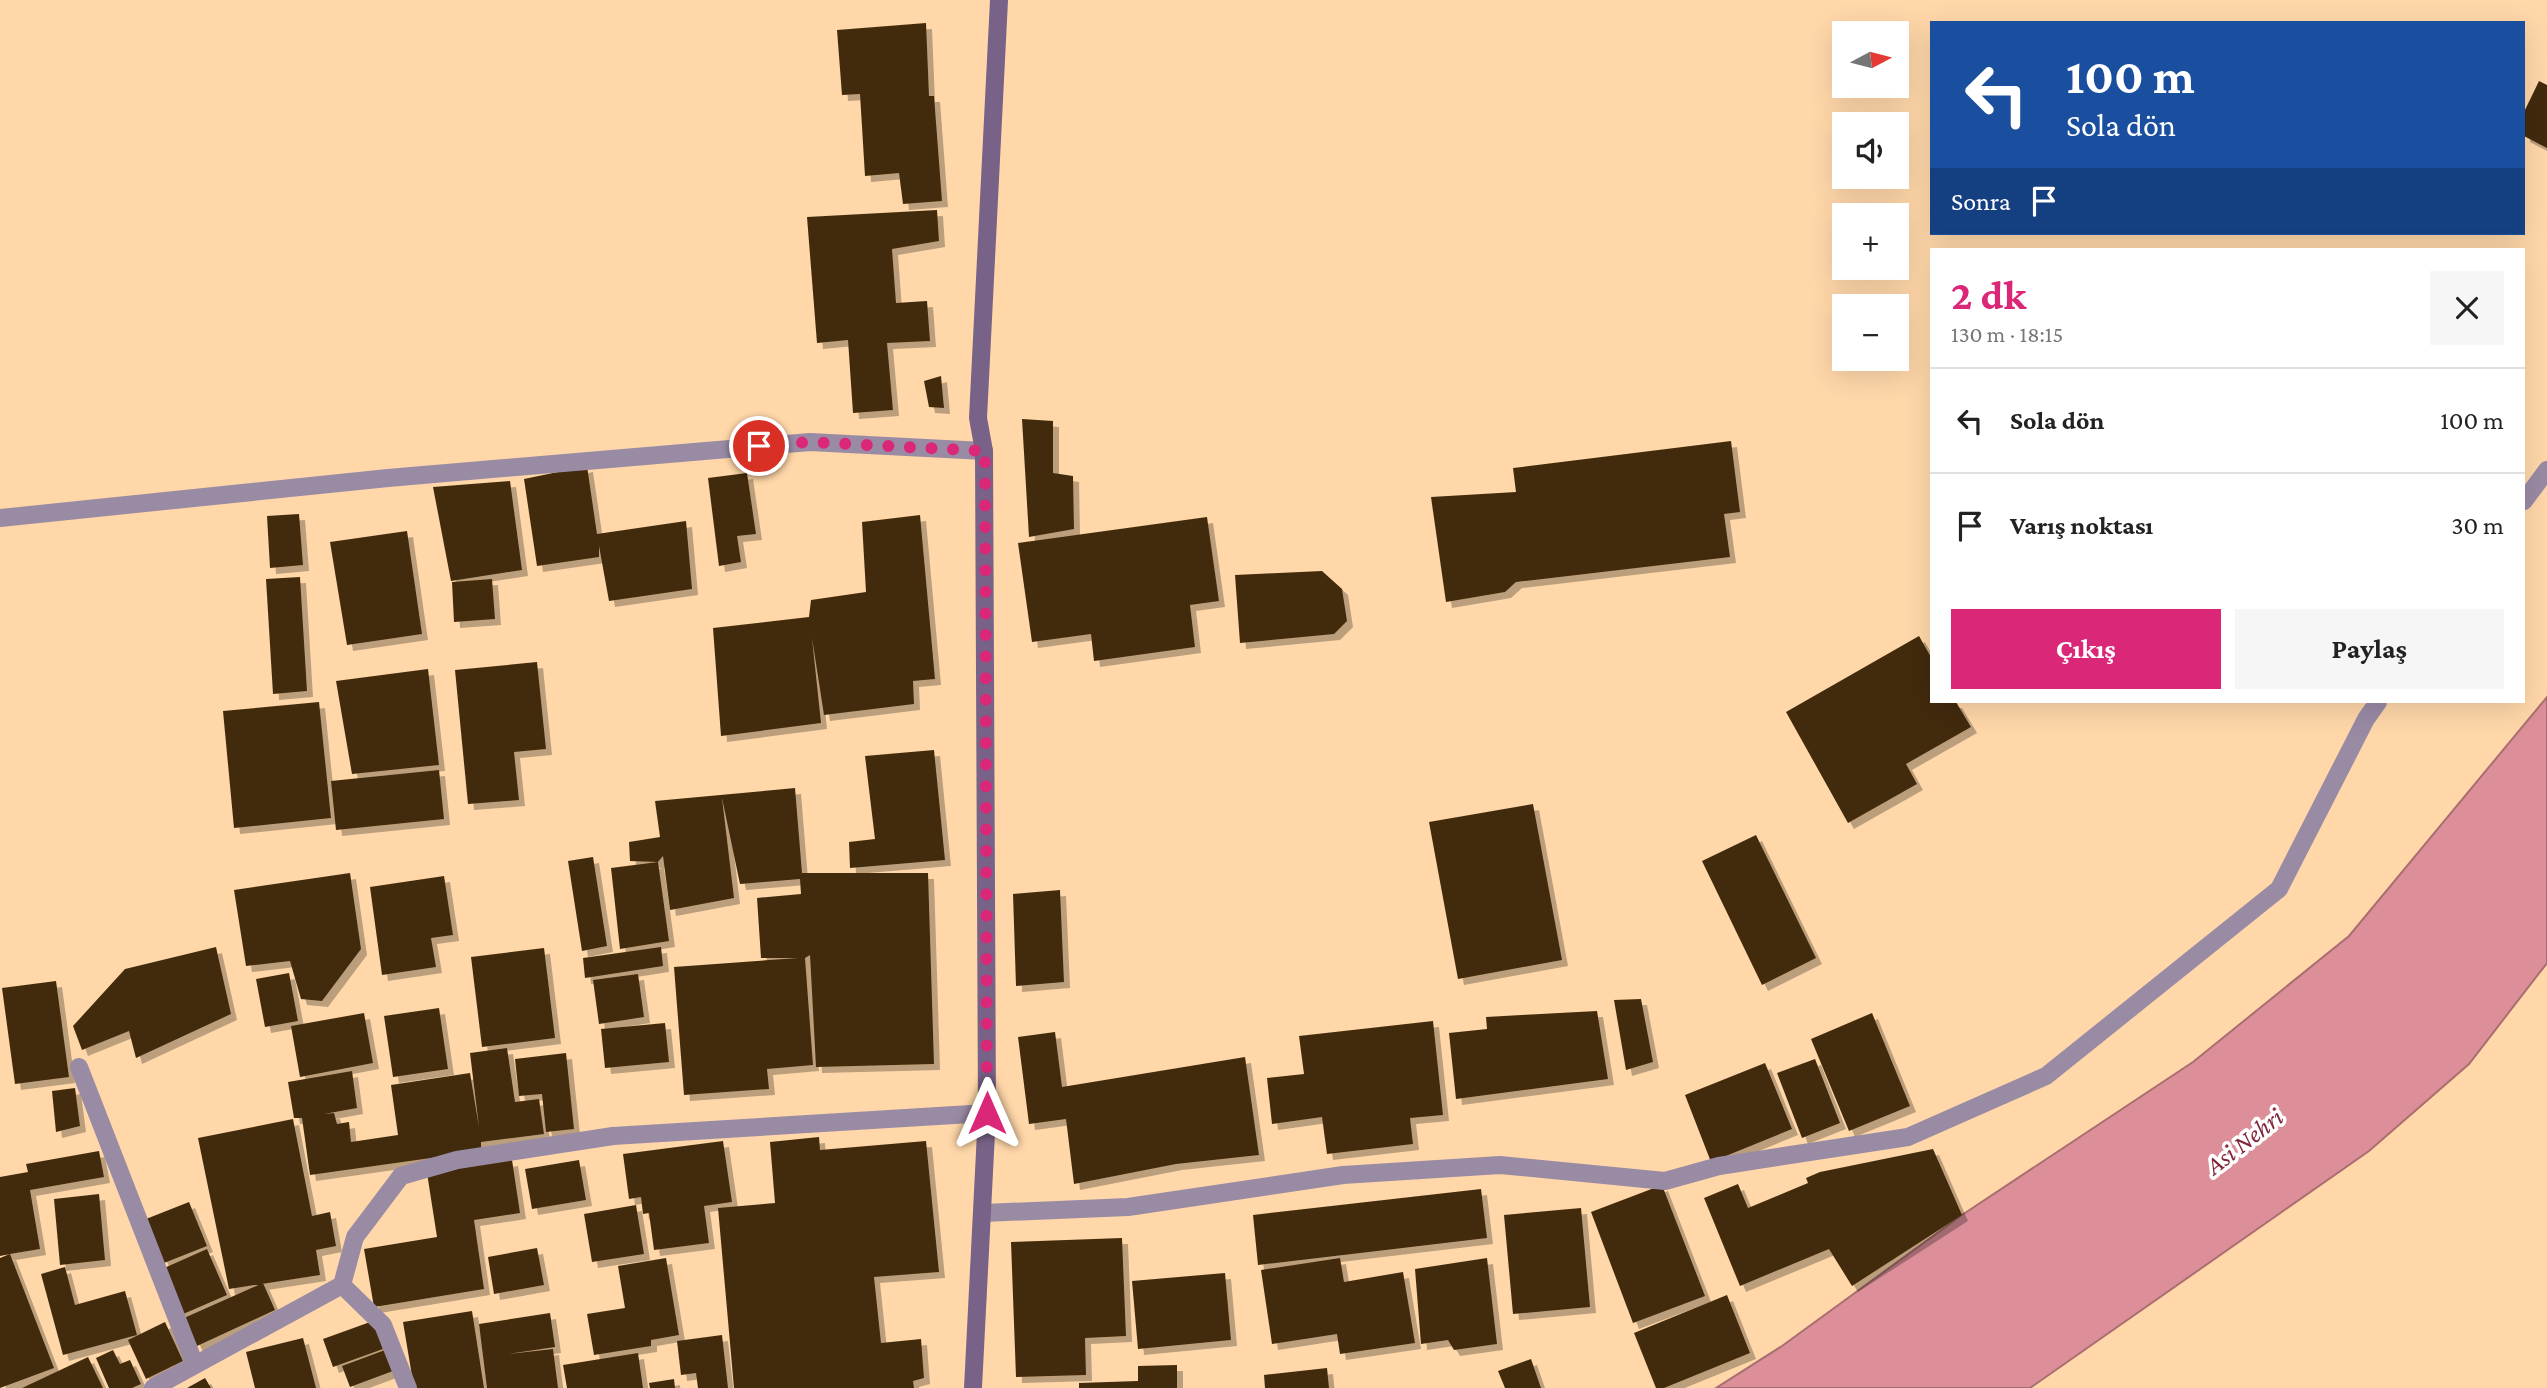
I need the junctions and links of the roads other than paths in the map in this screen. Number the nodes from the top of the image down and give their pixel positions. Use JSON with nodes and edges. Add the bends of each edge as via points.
{"nodes":[{"id":1,"x":999,"y":0,"type":"edge"},
{"id":2,"x":985,"y":451,"type":"junction"},
{"id":3,"x":2547,"y":470,"type":"edge"},
{"id":4,"x":2525,"y":500,"type":"edge"},
{"id":5,"x":0,"y":518,"type":"edge"},
{"id":6,"x":2377,"y":703,"type":"edge"},
{"id":7,"x":79,"y":1067,"type":"dead end"},
{"id":8,"x":987,"y":1113,"type":"junction"},
{"id":9,"x":983,"y":1213,"type":"junction"},
{"id":10,"x":342,"y":1285,"type":"junction"},
{"id":11,"x":195,"y":1365,"type":"junction"},
{"id":12,"x":153,"y":1388,"type":"edge"},
{"id":13,"x":408,"y":1388,"type":"edge"},
{"id":14,"x":973,"y":1388,"type":"edge"}],
"edges":[{"from":1,"to":2,"type":"street","via":[[978,418]]},
{"from":2,"to":5,"type":"street","via":[[810,442],[402,476]]},
{"from":2,"to":8,"type":"street"},
{"from":3,"to":4,"type":"street"},
{"from":6,"to":9,"type":"street","via":[[2279,889],[2046,1076],[1908,1137],[1719,1166],[1665,1181],[1500,1165],[1343,1175],[1128,1207]]},
{"from":7,"to":11,"type":"street"},
{"from":8,"to":9,"type":"street"},
{"from":8,"to":10,"type":"street","via":[[613,1136],[435,1166],[401,1176],[355,1237]]},
{"from":9,"to":14,"type":"street"},
{"from":10,"to":11,"type":"street"},
{"from":10,"to":13,"type":"street","via":[[383,1325]]},
{"from":11,"to":12,"type":"street"}]}
